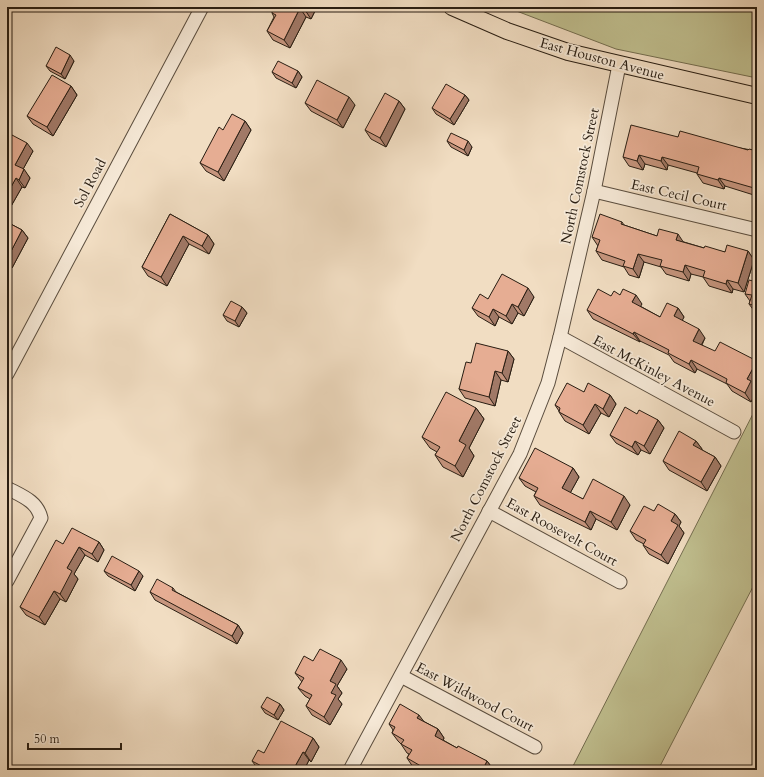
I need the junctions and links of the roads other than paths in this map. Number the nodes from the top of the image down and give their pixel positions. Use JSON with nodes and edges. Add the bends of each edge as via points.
{"nodes":[{"id":1,"x":202,"y":7,"type":"edge"},
{"id":2,"x":452,"y":7,"type":"edge"},
{"id":3,"x":619,"y":65,"type":"junction"},
{"id":4,"x":757,"y":96,"type":"edge"},
{"id":5,"x":594,"y":191,"type":"junction"},
{"id":6,"x":757,"y":230,"type":"edge"},
{"id":7,"x":560,"y":338,"type":"junction"},
{"id":8,"x":7,"y":374,"type":"edge"},
{"id":9,"x":734,"y":432,"type":"dead end"},
{"id":10,"x":7,"y":488,"type":"edge"},
{"id":11,"x":489,"y":511,"type":"junction"},
{"id":12,"x":7,"y":581,"type":"edge"},
{"id":13,"x":620,"y":582,"type":"dead end"},
{"id":14,"x":401,"y":676,"type":"junction"},
{"id":15,"x":535,"y":747,"type":"dead end"},
{"id":16,"x":350,"y":770,"type":"edge"}],
"edges":[{"from":1,"to":8,"type":"street","name":"Sol Road"},
{"from":2,"to":3,"type":"main road","name":"East Houston Avenue","via":[[529,39]]},
{"from":3,"to":4,"type":"main road","name":"East Houston Avenue"},
{"from":3,"to":5,"type":"street","name":"North Comstock Street"},
{"from":5,"to":6,"type":"street","name":"East Cecil Court"},
{"from":5,"to":7,"type":"street","name":"North Comstock Street"},
{"from":7,"to":9,"type":"street","name":"East McKinley Avenue"},
{"from":7,"to":11,"type":"street","name":"North Comstock Street","via":[[548,383],[533,424]]},
{"from":10,"to":12,"type":"street","via":[[35,504],[40,518]]},
{"from":11,"to":13,"type":"street","name":"East Roosevelt Court"},
{"from":11,"to":14,"type":"street","name":"North Comstock Street"},
{"from":14,"to":15,"type":"street","name":"East Wildwood Court"},
{"from":14,"to":16,"type":"street","name":"North Comstock Street"}]}
